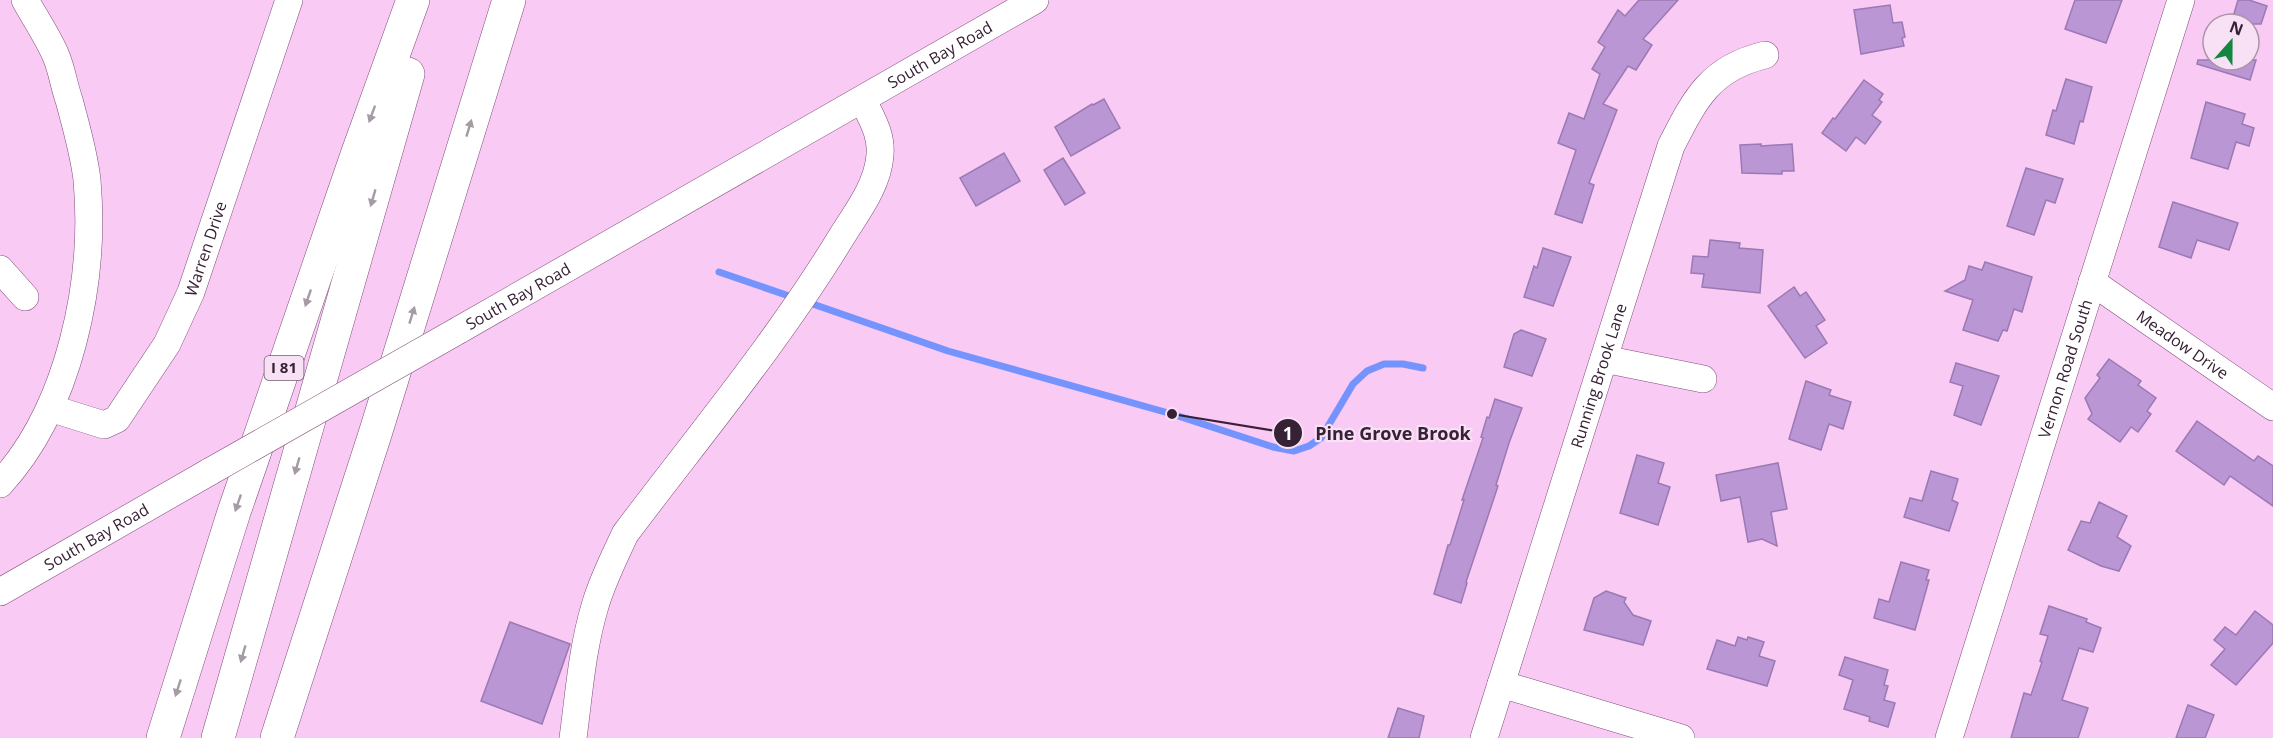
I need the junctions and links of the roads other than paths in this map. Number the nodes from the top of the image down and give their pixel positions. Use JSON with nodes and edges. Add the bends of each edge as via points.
{"nodes":[{"id":1,"x":25,"y":0,"type":"edge"},
{"id":2,"x":289,"y":0,"type":"edge"},
{"id":3,"x":413,"y":0,"type":"edge"},
{"id":4,"x":429,"y":0,"type":"edge"},
{"id":5,"x":509,"y":0,"type":"edge"},
{"id":6,"x":1035,"y":0,"type":"edge"},
{"id":7,"x":2181,"y":0,"type":"edge"},
{"id":8,"x":1765,"y":55,"type":"dead end"},
{"id":9,"x":862,"y":100,"type":"junction"},
{"id":10,"x":0,"y":269,"type":"edge"},
{"id":11,"x":2092,"y":282,"type":"junction"},
{"id":12,"x":25,"y":297,"type":"dead end"},
{"id":13,"x":1604,"y":359,"type":"junction"},
{"id":14,"x":1703,"y":379,"type":"dead end"},
{"id":15,"x":2273,"y":407,"type":"edge"},
{"id":16,"x":50,"y":408,"type":"junction"},
{"id":17,"x":376,"y":430,"type":"junction"},
{"id":18,"x":0,"y":484,"type":"edge"},
{"id":19,"x":0,"y":592,"type":"edge"},
{"id":20,"x":1501,"y":684,"type":"junction"},
{"id":21,"x":162,"y":738,"type":"edge"},
{"id":22,"x":218,"y":738,"type":"edge"},
{"id":23,"x":277,"y":738,"type":"edge"},
{"id":24,"x":300,"y":738,"type":"edge"},
{"id":25,"x":573,"y":738,"type":"edge"},
{"id":26,"x":1484,"y":738,"type":"edge"},
{"id":27,"x":1681,"y":738,"type":"edge"},
{"id":28,"x":1949,"y":738,"type":"edge"}],
"edges":[{"from":1,"to":16,"type":"street","via":[[56,56],[87,179],[89,243],[80,319]]},
{"from":2,"to":16,"type":"street","name":"Warren Drive","via":[[190,292],[167,344],[117,419],[104,425]]},
{"from":3,"to":21,"type":"highway","number":"I 81","one_way":true,"via":[[234,512]]},
{"from":4,"to":22,"type":"highway","one_way":true},
{"from":17,"to":5,"type":"highway","one_way":true},
{"from":6,"to":9,"type":"street","name":"South Bay Road"},
{"from":7,"to":11,"type":"street","name":"Vernon Road South"},
{"from":8,"to":13,"type":"street","name":"Running Brook Lane","via":[[1746,59],[1719,73],[1692,105],[1671,146]]},
{"from":9,"to":19,"type":"street","name":"South Bay Road","bridge":true},
{"from":9,"to":25,"type":"street","via":[[880,135],[876,175],[808,292],[625,534],[594,607]]},
{"from":10,"to":12,"type":"street"},
{"from":11,"to":15,"type":"street","name":"Meadow Drive"},
{"from":11,"to":28,"type":"street","name":"Vernon Road South"},
{"from":13,"to":14,"type":"street"},
{"from":13,"to":20,"type":"street","name":"Running Brook Lane"},
{"from":16,"to":18,"type":"street","via":[[17,466]]},
{"from":17,"to":23,"type":"highway"},
{"from":17,"to":24,"type":"highway"},
{"from":20,"to":26,"type":"street","name":"Running Brook Lane"},
{"from":20,"to":27,"type":"street"}]}
